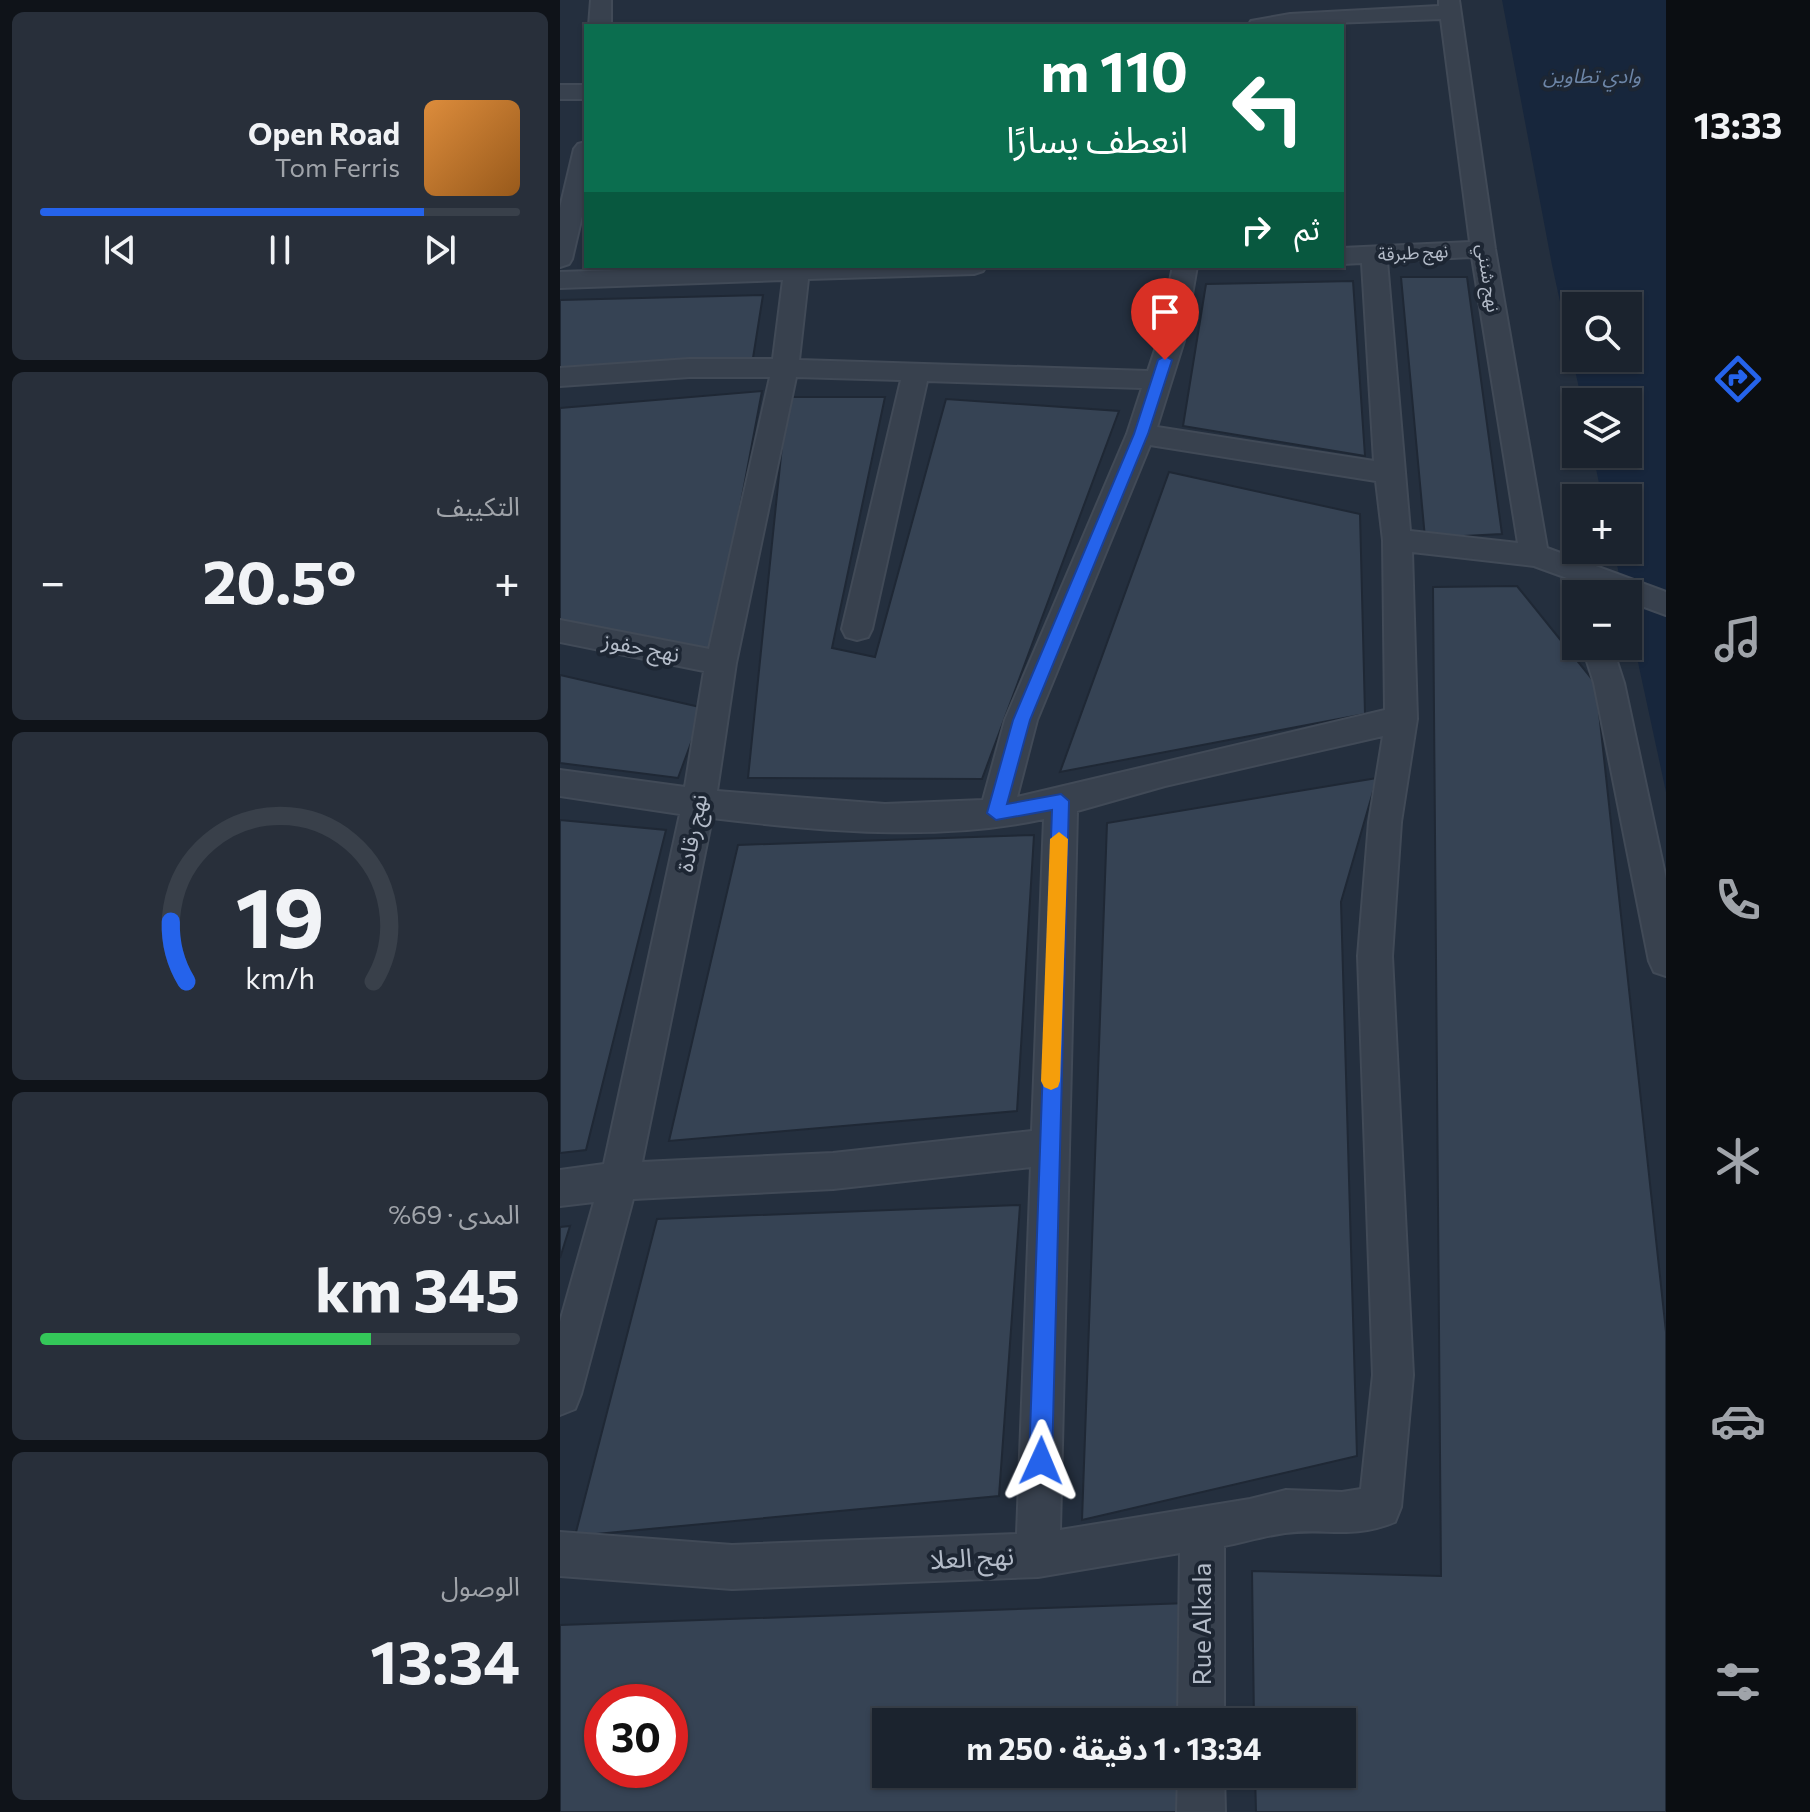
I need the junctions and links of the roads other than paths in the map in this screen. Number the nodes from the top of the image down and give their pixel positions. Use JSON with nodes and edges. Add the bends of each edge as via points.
{"nodes":[{"id":1,"x":601,"y":0,"type":"edge"},
{"id":2,"x":1450,"y":6,"type":"edge"},
{"id":3,"x":1290,"y":10,"type":"edge"},
{"id":4,"x":600,"y":24,"type":"edge"},
{"id":5,"x":1263,"y":24,"type":"edge"},
{"id":6,"x":560,"y":92,"type":"edge"},
{"id":7,"x":584,"y":92,"type":"edge"},
{"id":8,"x":584,"y":157,"type":"edge"},
{"id":9,"x":574,"y":195,"type":"edge"},
{"id":10,"x":1483,"y":249,"type":"junction"},
{"id":11,"x":1358,"y":255,"type":"edge"},
{"id":12,"x":560,"y":259,"type":"edge"},
{"id":13,"x":797,"y":268,"type":"edge"},
{"id":14,"x":1185,"y":268,"type":"edge"},
{"id":15,"x":560,"y":280,"type":"edge"},
{"id":16,"x":785,"y":368,"type":"junction"},
{"id":17,"x":916,"y":373,"type":"junction"},
{"id":18,"x":560,"y":377,"type":"edge"},
{"id":19,"x":1159,"y":380,"type":"junction"},
{"id":20,"x":1141,"y":434,"type":"junction"},
{"id":21,"x":1389,"y":473,"type":"junction"},
{"id":22,"x":1397,"y":540,"type":"junction"},
{"id":23,"x":1534,"y":555,"type":"junction"},
{"id":24,"x":1577,"y":580,"type":"edge"},
{"id":25,"x":1642,"y":598,"type":"edge"},
{"id":26,"x":1666,"y":604,"type":"edge"},
{"id":27,"x":857,"y":629,"type":"dead end"},
{"id":28,"x":560,"y":631,"type":"edge"},
{"id":29,"x":1602,"y":660,"type":"edge"},
{"id":30,"x":721,"y":663,"type":"junction"},
{"id":31,"x":1401,"y":719,"type":"junction"},
{"id":32,"x":560,"y":783,"type":"edge"},
{"id":33,"x":1061,"y":801,"type":"junction"},
{"id":34,"x":699,"y":803,"type":"junction"},
{"id":35,"x":996,"y":813,"type":"junction"},
{"id":36,"x":1666,"y":961,"type":"edge"},
{"id":37,"x":1048,"y":1147,"type":"junction"},
{"id":38,"x":619,"y":1181,"type":"junction"},
{"id":39,"x":560,"y":1188,"type":"edge"},
{"id":40,"x":560,"y":1394,"type":"edge"},
{"id":41,"x":1202,"y":1527,"type":"junction"},
{"id":42,"x":560,"y":1554,"type":"edge"},
{"id":43,"x":1038,"y":1555,"type":"junction"},
{"id":44,"x":1201,"y":1708,"type":"edge"},
{"id":45,"x":1201,"y":1788,"type":"edge"},
{"id":46,"x":1201,"y":1812,"type":"edge"}],
"edges":[{"from":1,"to":4,"type":"street"},
{"from":2,"to":3,"type":"street"},
{"from":2,"to":10,"type":"street","name":"نهج شنني"},
{"from":3,"to":5,"type":"street"},
{"from":6,"to":7,"type":"street"},
{"from":8,"to":9,"type":"street"},
{"from":9,"to":12,"type":"street"},
{"from":10,"to":11,"type":"street","name":"نهج طبرقة"},
{"from":10,"to":23,"type":"street","name":"نهج شنني"},
{"from":11,"to":21,"type":"street"},
{"from":13,"to":15,"type":"street"},
{"from":13,"to":16,"type":"street","name":"نهج رقادة"},
{"from":14,"to":19,"type":"street"},
{"from":16,"to":17,"type":"street"},
{"from":16,"to":18,"type":"street"},
{"from":16,"to":30,"type":"street","name":"نهج رقادة"},
{"from":17,"to":19,"type":"street"},
{"from":17,"to":27,"type":"street"},
{"from":19,"to":20,"type":"street"},
{"from":20,"to":21,"type":"street"},
{"from":20,"to":35,"type":"street","via":[[1021,720]]},
{"from":21,"to":22,"type":"street"},
{"from":22,"to":23,"type":"street"},
{"from":22,"to":31,"type":"street"},
{"from":23,"to":24,"type":"street"},
{"from":25,"to":26,"type":"street"},
{"from":28,"to":30,"type":"street","name":"نهج حفوز"},
{"from":29,"to":36,"type":"street"},
{"from":30,"to":34,"type":"street","name":"نهج رقادة"},
{"from":31,"to":33,"type":"street"},
{"from":31,"to":41,"type":"street","name":"نهج العلا","via":[[1385,822],[1375,956],[1393,1375],[1380,1507],[1342,1513],[1286,1511]]},
{"from":32,"to":34,"type":"street"},
{"from":33,"to":35,"type":"street"},
{"from":33,"to":37,"type":"street"},
{"from":34,"to":35,"type":"street","via":[[910,816]]},
{"from":34,"to":38,"type":"street","name":"نهج رقادة"},
{"from":37,"to":38,"type":"street","via":[[833,1171]]},
{"from":37,"to":43,"type":"street"},
{"from":38,"to":39,"type":"street"},
{"from":38,"to":40,"type":"street","name":"نهج رقادة"},
{"from":41,"to":43,"type":"street","name":"نهج العلا"},
{"from":41,"to":44,"type":"street","name":"Rue Alkala"},
{"from":42,"to":43,"type":"street","name":"نهج العلا","via":[[732,1567]]},
{"from":45,"to":46,"type":"street"}]}
